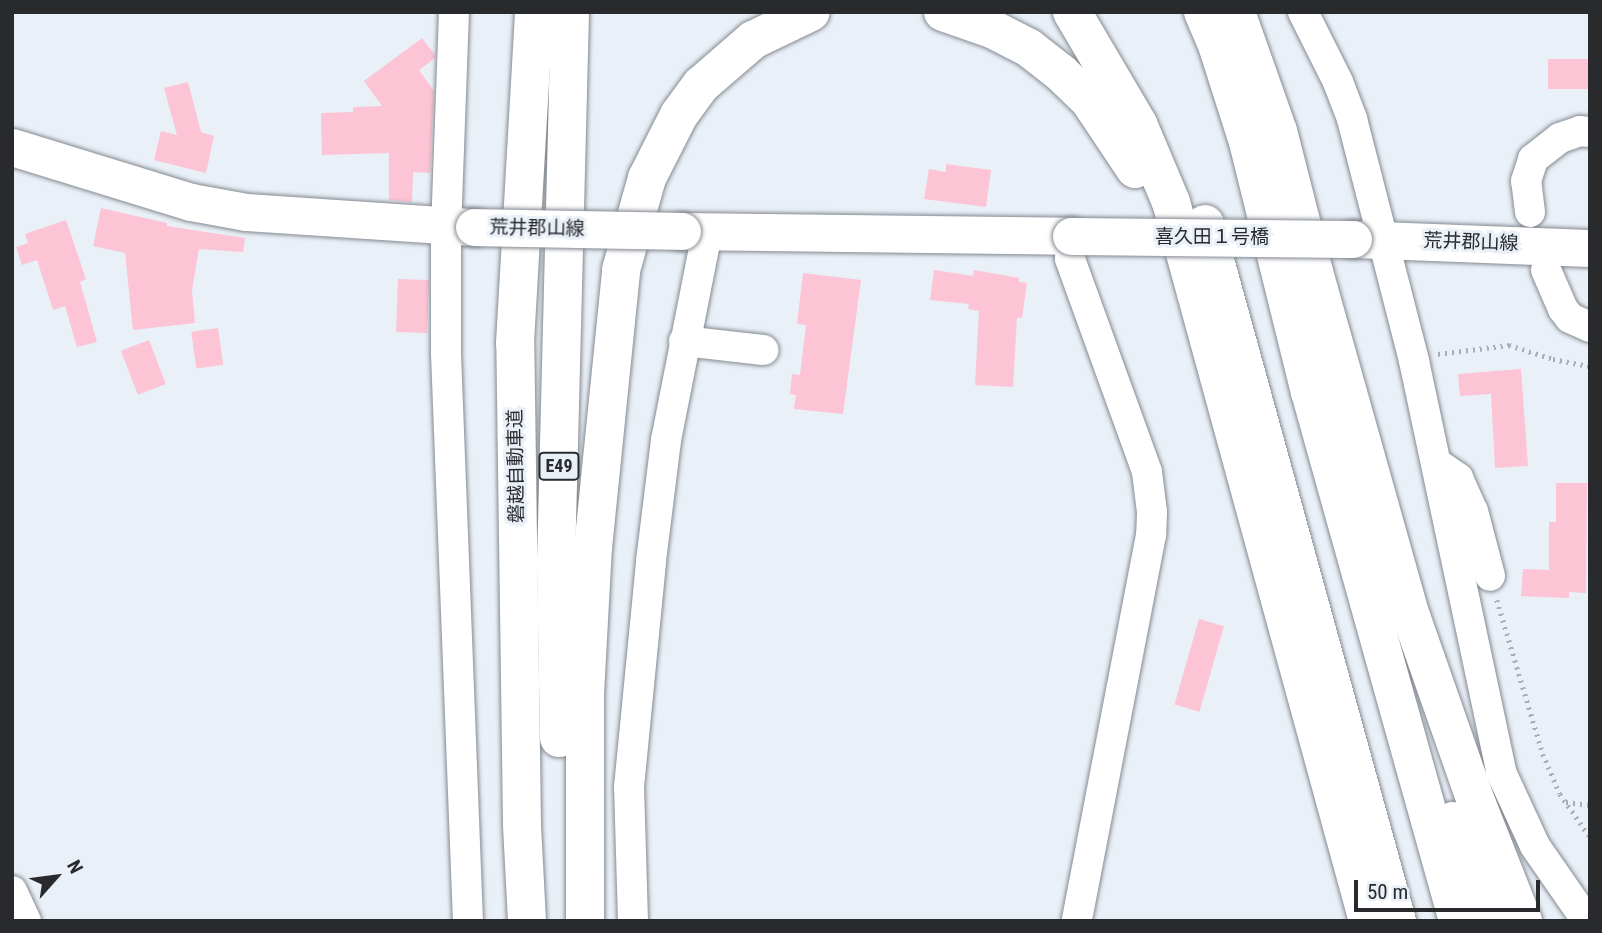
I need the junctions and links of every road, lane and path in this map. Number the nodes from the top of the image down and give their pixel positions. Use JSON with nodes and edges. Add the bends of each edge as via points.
{"nodes":[{"id":1,"x":454,"y":12,"type":"edge"},
{"id":2,"x":508,"y":12,"type":"edge"},
{"id":3,"x":534,"y":12,"type":"edge"},
{"id":4,"x":570,"y":12,"type":"edge"},
{"id":5,"x":811,"y":12,"type":"edge"},
{"id":6,"x":943,"y":12,"type":"edge"},
{"id":7,"x":1073,"y":12,"type":"edge"},
{"id":8,"x":1103,"y":12,"type":"edge"},
{"id":9,"x":1175,"y":12,"type":"edge"},
{"id":10,"x":1203,"y":12,"type":"edge"},
{"id":11,"x":1236,"y":12,"type":"edge"},
{"id":12,"x":1303,"y":12,"type":"edge"},
{"id":13,"x":1590,"y":132,"type":"edge"},
{"id":14,"x":1248,"y":142,"type":"junction"},
{"id":15,"x":12,"y":147,"type":"edge"},
{"id":16,"x":1530,"y":212,"type":"dead end"},
{"id":17,"x":460,"y":227,"type":"junction"},
{"id":18,"x":694,"y":232,"type":"junction"},
{"id":19,"x":1071,"y":236,"type":"junction"},
{"id":20,"x":1367,"y":239,"type":"junction"},
{"id":21,"x":1590,"y":248,"type":"edge"},
{"id":22,"x":1546,"y":270,"type":"dead end"},
{"id":23,"x":1590,"y":327,"type":"edge"},
{"id":24,"x":684,"y":341,"type":"junction"},
{"id":25,"x":515,"y":343,"type":"junction"},
{"id":26,"x":763,"y":350,"type":"dead end"},
{"id":27,"x":1413,"y":357,"type":"junction"},
{"id":28,"x":1590,"y":366,"type":"edge"},
{"id":29,"x":1221,"y":382,"type":"junction"},
{"id":30,"x":1436,"y":463,"type":"junction"},
{"id":31,"x":1490,"y":576,"type":"joint"},
{"id":32,"x":1363,"y":580,"type":"junction"},
{"id":33,"x":1314,"y":721,"type":"junction"},
{"id":34,"x":1565,"y":802,"type":"junction"},
{"id":35,"x":1590,"y":805,"type":"edge"},
{"id":36,"x":1590,"y":837,"type":"edge"},
{"id":37,"x":12,"y":891,"type":"edge"},
{"id":38,"x":26,"y":921,"type":"edge"},
{"id":39,"x":468,"y":921,"type":"edge"},
{"id":40,"x":527,"y":921,"type":"edge"},
{"id":41,"x":565,"y":921,"type":"edge"},
{"id":42,"x":585,"y":921,"type":"edge"},
{"id":43,"x":633,"y":921,"type":"edge"},
{"id":44,"x":1077,"y":921,"type":"edge"},
{"id":45,"x":1349,"y":921,"type":"edge"},
{"id":46,"x":1368,"y":921,"type":"edge"},
{"id":47,"x":1397,"y":921,"type":"edge"},
{"id":48,"x":1458,"y":921,"type":"edge"},
{"id":49,"x":1493,"y":921,"type":"edge"},
{"id":50,"x":1523,"y":921,"type":"edge"},
{"id":51,"x":1587,"y":921,"type":"edge"}],
"edges":[{"from":1,"to":17,"type":"street"},
{"from":2,"to":25,"type":"highway","via":[[504,97]]},
{"from":3,"to":25,"type":"highway","name":"磐越自動車道","number":"E49"},
{"from":4,"to":41,"type":"highway","name":"磐越自動車道","number":"E49","via":[[556,562]]},
{"from":5,"to":42,"type":"highway","via":[[753,40],[701,85],[647,178],[621,270],[590,601],[585,694]]},
{"from":6,"to":29,"type":"highway","via":[[1029,48],[1062,73],[1104,120],[1132,163],[1173,244]]},
{"from":7,"to":29,"type":"highway","via":[[1116,82],[1156,163],[1186,249]]},
{"from":8,"to":47,"type":"highway","via":[[1166,125],[1203,218]]},
{"from":9,"to":14,"type":"highway"},
{"from":10,"to":14,"type":"highway"},
{"from":11,"to":50,"type":"highway","via":[[1278,131],[1411,616]]},
{"from":12,"to":20,"type":"street","via":[[1352,119]]},
{"from":13,"to":16,"type":"street","via":[[1560,138],[1533,159],[1526,181]]},
{"from":14,"to":32,"type":"highway","via":[[1310,392]]},
{"from":15,"to":17,"type":"main road","name":"荒井郡山線","via":[[191,202],[246,212]]},
{"from":17,"to":18,"type":"main road","name":"荒井郡山線","bridge":true},
{"from":17,"to":39,"type":"street","via":[[446,354]]},
{"from":18,"to":19,"type":"main road","name":"荒井郡山線"},
{"from":18,"to":24,"type":"street"},
{"from":19,"to":20,"type":"main road","name":"喜久田１号橋","bridge":true},
{"from":19,"to":44,"type":"street","via":[[1070,260],[1147,472],[1152,512]]},
{"from":20,"to":21,"type":"main road","name":"荒井郡山線"},
{"from":20,"to":27,"type":"street"},
{"from":22,"to":23,"type":"street","via":[[1563,309],[1570,318]]},
{"from":24,"to":26,"type":"street"},
{"from":24,"to":43,"type":"street","via":[[651,561],[629,787]]},
{"from":25,"to":40,"type":"highway","name":"磐越自動車道","number":"E49","via":[[521,810]]},
{"from":27,"to":28,"type":"path","via":[[1509,345]]},
{"from":27,"to":30,"type":"street"},
{"from":29,"to":33,"type":"highway"},
{"from":30,"to":31,"type":"street","via":[[1458,478],[1473,511]]},
{"from":30,"to":51,"type":"street","via":[[1501,772],[1535,846]]},
{"from":31,"to":34,"type":"path","via":[[1543,754]]},
{"from":32,"to":48,"type":"highway"},
{"from":32,"to":49,"type":"highway"},
{"from":33,"to":45,"type":"highway"},
{"from":33,"to":46,"type":"highway"},
{"from":34,"to":35,"type":"path"},
{"from":34,"to":36,"type":"path"},
{"from":37,"to":38,"type":"street"}]}
